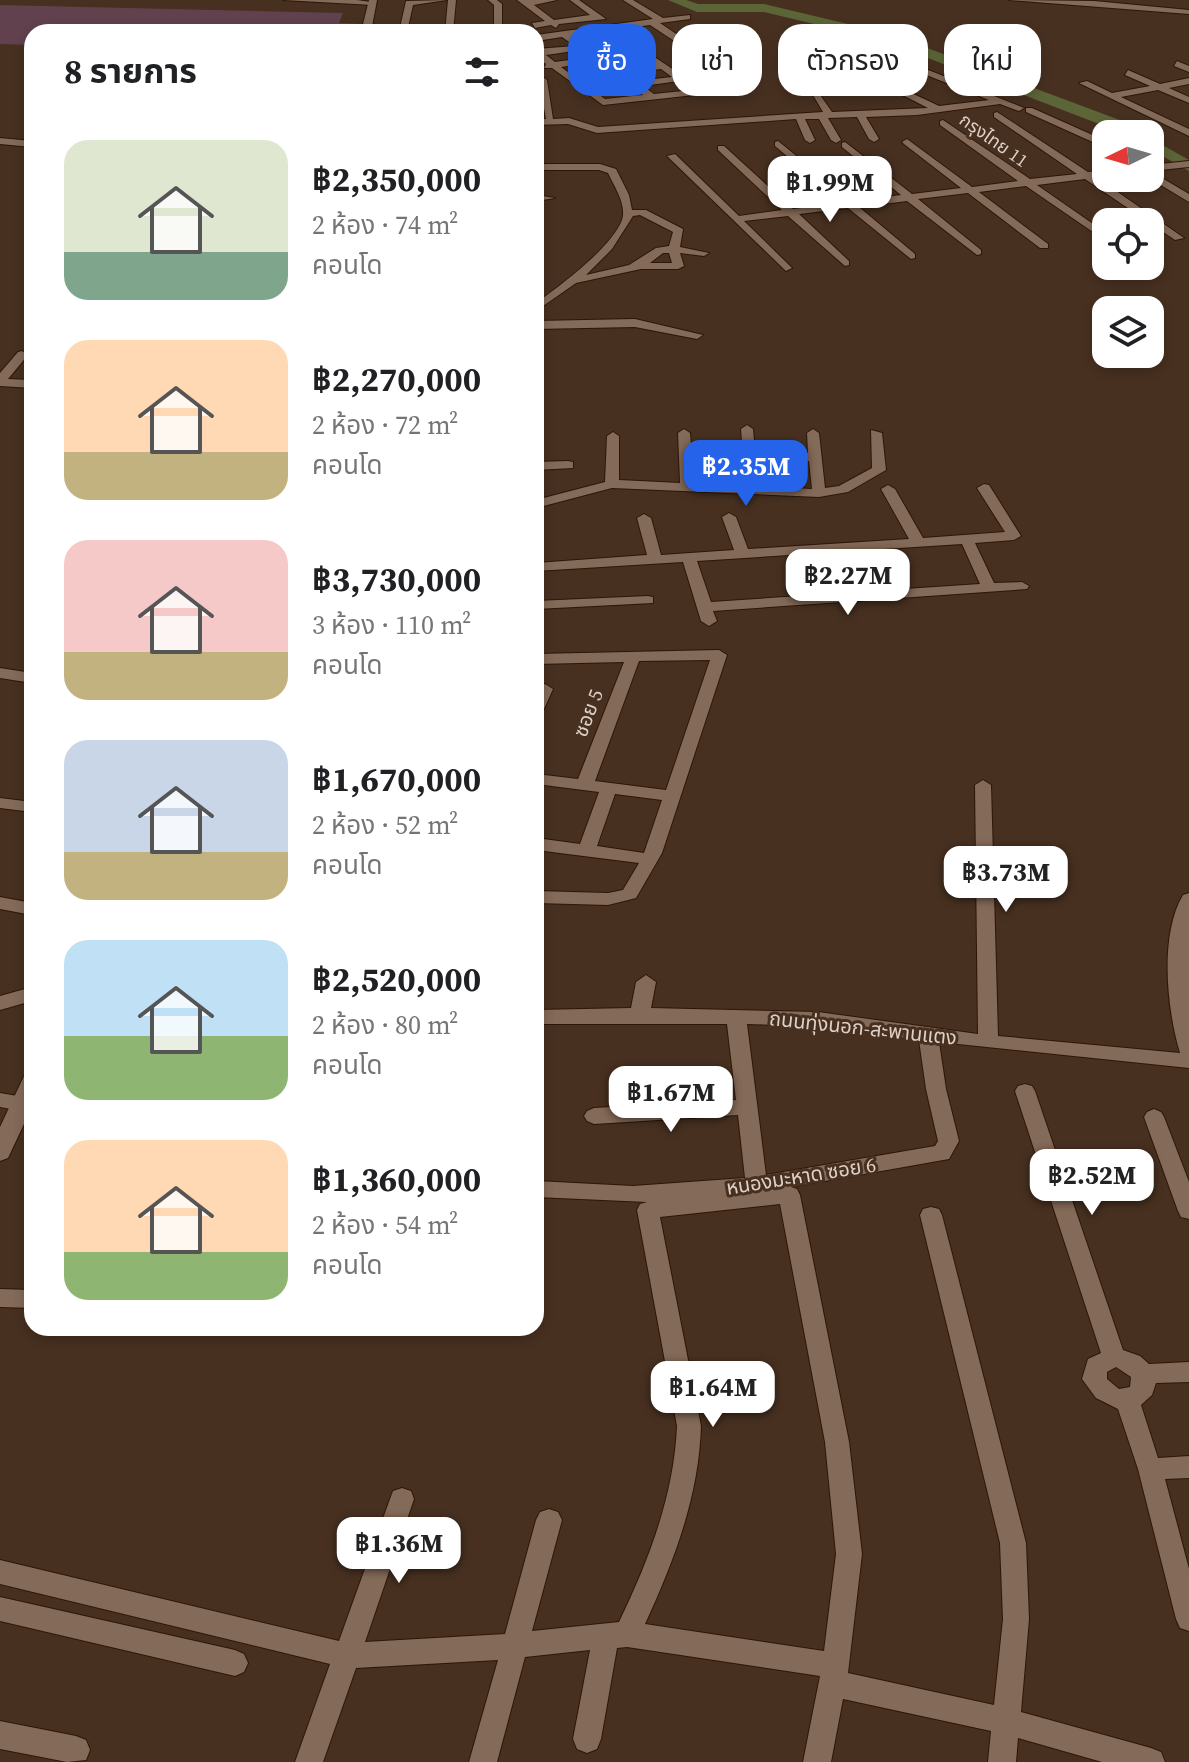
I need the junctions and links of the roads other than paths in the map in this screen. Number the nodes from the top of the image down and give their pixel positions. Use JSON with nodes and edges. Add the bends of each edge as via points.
{"nodes":[{"id":1,"x":287,"y":0,"type":"edge"},
{"id":2,"x":443,"y":0,"type":"edge"},
{"id":3,"x":452,"y":0,"type":"edge"},
{"id":4,"x":492,"y":0,"type":"edge"},
{"id":5,"x":553,"y":0,"type":"edge"},
{"id":6,"x":627,"y":0,"type":"edge"},
{"id":7,"x":1013,"y":0,"type":"edge"},
{"id":8,"x":373,"y":1,"type":"edge"},
{"id":9,"x":1053,"y":1,"type":"edge"},
{"id":10,"x":1096,"y":1,"type":"edge"},
{"id":11,"x":523,"y":2,"type":"edge"},
{"id":12,"x":503,"y":4,"type":"dead end"},
{"id":13,"x":571,"y":4,"type":"edge"},
{"id":14,"x":1158,"y":9,"type":"junction"},
{"id":15,"x":554,"y":11,"type":"dead end"},
{"id":16,"x":1189,"y":12,"type":"edge"},
{"id":17,"x":539,"y":13,"type":"junction"},
{"id":18,"x":522,"y":15,"type":"dead end"},
{"id":19,"x":598,"y":16,"type":"junction"},
{"id":20,"x":687,"y":17,"type":"dead end"},
{"id":21,"x":1189,"y":21,"type":"edge"},
{"id":22,"x":553,"y":22,"type":"junction"},
{"id":23,"x":657,"y":22,"type":"junction"},
{"id":24,"x":368,"y":24,"type":"edge"},
{"id":25,"x":405,"y":24,"type":"edge"},
{"id":26,"x":450,"y":24,"type":"edge"},
{"id":27,"x":498,"y":24,"type":"edge"},
{"id":28,"x":541,"y":24,"type":"edge"},
{"id":29,"x":606,"y":24,"type":"edge"},
{"id":30,"x":641,"y":24,"type":"edge"},
{"id":31,"x":672,"y":33,"type":"edge"},
{"id":32,"x":566,"y":34,"type":"joint"},
{"id":33,"x":544,"y":37,"type":"edge"},
{"id":34,"x":568,"y":49,"type":"edge"},
{"id":35,"x":544,"y":52,"type":"edge"},
{"id":36,"x":544,"y":59,"type":"edge"},
{"id":37,"x":656,"y":61,"type":"edge"},
{"id":38,"x":672,"y":61,"type":"edge"},
{"id":39,"x":568,"y":63,"type":"edge"},
{"id":40,"x":661,"y":64,"type":"junction"},
{"id":41,"x":1177,"y":64,"type":"dead end"},
{"id":42,"x":553,"y":65,"type":"junction"},
{"id":43,"x":656,"y":65,"type":"edge"},
{"id":44,"x":544,"y":67,"type":"edge"},
{"id":45,"x":1189,"y":69,"type":"edge"},
{"id":46,"x":672,"y":71,"type":"edge"},
{"id":47,"x":1128,"y":73,"type":"dead end"},
{"id":48,"x":568,"y":76,"type":"joint"},
{"id":49,"x":544,"y":79,"type":"edge"},
{"id":50,"x":1189,"y":81,"type":"edge"},
{"id":51,"x":1084,"y":83,"type":"dead end"},
{"id":52,"x":1160,"y":87,"type":"junction"},
{"id":53,"x":672,"y":95,"type":"edge"},
{"id":54,"x":595,"y":96,"type":"edge"},
{"id":55,"x":818,"y":96,"type":"edge"},
{"id":56,"x":1111,"y":96,"type":"junction"},
{"id":57,"x":652,"y":97,"type":"joint"},
{"id":58,"x":1189,"y":100,"type":"edge"},
{"id":59,"x":1000,"y":101,"type":"junction"},
{"id":60,"x":886,"y":103,"type":"dead end"},
{"id":61,"x":939,"y":109,"type":"junction"},
{"id":62,"x":892,"y":113,"type":"junction"},
{"id":63,"x":860,"y":114,"type":"junction"},
{"id":64,"x":826,"y":115,"type":"junction"},
{"id":65,"x":997,"y":115,"type":"dead end"},
{"id":66,"x":799,"y":116,"type":"junction"},
{"id":67,"x":544,"y":122,"type":"edge"},
{"id":68,"x":943,"y":123,"type":"dead end"},
{"id":69,"x":1189,"y":133,"type":"edge"},
{"id":70,"x":874,"y":139,"type":"dead end"},
{"id":71,"x":1092,"y":139,"type":"edge"},
{"id":72,"x":810,"y":140,"type":"dead end"},
{"id":73,"x":0,"y":141,"type":"edge"},
{"id":74,"x":907,"y":142,"type":"dead end"},
{"id":75,"x":24,"y":143,"type":"edge"},
{"id":76,"x":778,"y":144,"type":"dead end"},
{"id":77,"x":721,"y":148,"type":"dead end"},
{"id":78,"x":672,"y":156,"type":"dead end"},
{"id":79,"x":1189,"y":164,"type":"edge"},
{"id":80,"x":544,"y":167,"type":"edge"},
{"id":81,"x":1164,"y":167,"type":"edge"},
{"id":82,"x":1092,"y":174,"type":"edge"},
{"id":83,"x":1085,"y":175,"type":"junction"},
{"id":84,"x":1164,"y":181,"type":"edge"},
{"id":85,"x":1027,"y":183,"type":"junction"},
{"id":86,"x":969,"y":190,"type":"junction"},
{"id":87,"x":544,"y":198,"type":"edge"},
{"id":88,"x":550,"y":198,"type":"dead end"},
{"id":89,"x":909,"y":198,"type":"junction"},
{"id":90,"x":1189,"y":199,"type":"edge"},
{"id":91,"x":850,"y":205,"type":"junction"},
{"id":92,"x":790,"y":212,"type":"junction"},
{"id":93,"x":628,"y":213,"type":"junction"},
{"id":94,"x":736,"y":219,"type":"junction"},
{"id":95,"x":1092,"y":228,"type":"edge"},
{"id":96,"x":1179,"y":238,"type":"dead end"},
{"id":97,"x":1044,"y":246,"type":"dead end"},
{"id":98,"x":674,"y":249,"type":"junction"},
{"id":99,"x":977,"y":252,"type":"dead end"},
{"id":100,"x":704,"y":253,"type":"dead end"},
{"id":101,"x":911,"y":256,"type":"dead end"},
{"id":102,"x":600,"y":258,"type":"junction"},
{"id":103,"x":845,"y":263,"type":"dead end"},
{"id":104,"x":637,"y":267,"type":"junction"},
{"id":105,"x":786,"y":268,"type":"dead end"},
{"id":106,"x":576,"y":281,"type":"junction"},
{"id":107,"x":544,"y":303,"type":"edge"},
{"id":108,"x":544,"y":325,"type":"edge"},
{"id":109,"x":697,"y":335,"type":"dead end"},
{"id":110,"x":0,"y":354,"type":"edge"},
{"id":111,"x":24,"y":355,"type":"edge"},
{"id":112,"x":24,"y":358,"type":"edge"},
{"id":113,"x":0,"y":382,"type":"edge"},
{"id":114,"x":24,"y":384,"type":"edge"},
{"id":115,"x":747,"y":429,"type":"dead end"},
{"id":116,"x":684,"y":433,"type":"dead end"},
{"id":117,"x":813,"y":433,"type":"dead end"},
{"id":118,"x":876,"y":433,"type":"dead end"},
{"id":119,"x":613,"y":436,"type":"dead end"},
{"id":120,"x":781,"y":456,"type":"dead end"},
{"id":121,"x":816,"y":457,"type":"junction"},
{"id":122,"x":547,"y":461,"type":"edge"},
{"id":123,"x":568,"y":465,"type":"dead end"},
{"id":124,"x":612,"y":484,"type":"junction"},
{"id":125,"x":687,"y":486,"type":"junction"},
{"id":126,"x":984,"y":488,"type":"dead end"},
{"id":127,"x":888,"y":489,"type":"dead end"},
{"id":128,"x":752,"y":490,"type":"junction"},
{"id":129,"x":819,"y":493,"type":"junction"},
{"id":130,"x":544,"y":502,"type":"edge"},
{"id":131,"x":729,"y":517,"type":"dead end"},
{"id":132,"x":644,"y":518,"type":"dead end"},
{"id":133,"x":967,"y":540,"type":"junction"},
{"id":134,"x":919,"y":543,"type":"junction"},
{"id":135,"x":742,"y":553,"type":"junction"},
{"id":136,"x":689,"y":557,"type":"junction"},
{"id":137,"x":655,"y":559,"type":"junction"},
{"id":138,"x":544,"y":566,"type":"edge"},
{"id":139,"x":1022,"y":586,"type":"dead end"},
{"id":140,"x":989,"y":589,"type":"junction"},
{"id":141,"x":648,"y":600,"type":"dead end"},
{"id":142,"x":544,"y":605,"type":"edge"},
{"id":143,"x":633,"y":658,"type":"junction"},
{"id":144,"x":544,"y":659,"type":"edge"},
{"id":145,"x":0,"y":673,"type":"edge"},
{"id":146,"x":24,"y":677,"type":"edge"},
{"id":147,"x":544,"y":780,"type":"edge"},
{"id":148,"x":585,"y":784,"type":"junction"},
{"id":149,"x":983,"y":785,"type":"dead end"},
{"id":150,"x":609,"y":788,"type":"junction"},
{"id":151,"x":672,"y":796,"type":"junction"},
{"id":152,"x":0,"y":803,"type":"edge"},
{"id":153,"x":24,"y":806,"type":"edge"},
{"id":154,"x":544,"y":845,"type":"edge"},
{"id":155,"x":587,"y":850,"type":"junction"},
{"id":156,"x":650,"y":859,"type":"junction"},
{"id":157,"x":544,"y":897,"type":"edge"},
{"id":158,"x":1189,"y":899,"type":"edge"},
{"id":159,"x":0,"y":903,"type":"edge"},
{"id":160,"x":24,"y":908,"type":"edge"},
{"id":161,"x":646,"y":982,"type":"dead end"},
{"id":162,"x":24,"y":996,"type":"edge"},
{"id":163,"x":0,"y":1003,"type":"edge"},
{"id":164,"x":640,"y":1015,"type":"junction"},
{"id":165,"x":736,"y":1016,"type":"junction"},
{"id":166,"x":544,"y":1017,"type":"edge"},
{"id":167,"x":928,"y":1034,"type":"junction"},
{"id":168,"x":988,"y":1042,"type":"junction"},
{"id":169,"x":1189,"y":1051,"type":"edge"},
{"id":170,"x":1189,"y":1061,"type":"edge"},
{"id":171,"x":1025,"y":1091,"type":"dead end"},
{"id":172,"x":18,"y":1095,"type":"edge"},
{"id":173,"x":746,"y":1107,"type":"junction"},
{"id":174,"x":594,"y":1116,"type":"dead end"},
{"id":175,"x":1154,"y":1117,"type":"dead end"},
{"id":176,"x":0,"y":1152,"type":"edge"},
{"id":177,"x":757,"y":1185,"type":"junction"},
{"id":178,"x":544,"y":1189,"type":"edge"},
{"id":179,"x":1189,"y":1211,"type":"edge"},
{"id":180,"x":931,"y":1215,"type":"dead end"},
{"id":181,"x":0,"y":1298,"type":"edge"},
{"id":182,"x":24,"y":1299,"type":"edge"},
{"id":183,"x":1114,"y":1357,"type":"junction"},
{"id":184,"x":1189,"y":1372,"type":"edge"},
{"id":185,"x":1143,"y":1374,"type":"junction"},
{"id":186,"x":1127,"y":1400,"type":"junction"},
{"id":187,"x":1189,"y":1467,"type":"edge"},
{"id":188,"x":1150,"y":1469,"type":"junction"},
{"id":189,"x":402,"y":1499,"type":"dead end"},
{"id":190,"x":549,"y":1520,"type":"dead end"},
{"id":191,"x":0,"y":1572,"type":"edge"},
{"id":192,"x":0,"y":1609,"type":"edge"},
{"id":193,"x":1189,"y":1619,"type":"edge"},
{"id":194,"x":616,"y":1636,"type":"junction"},
{"id":195,"x":514,"y":1646,"type":"junction"},
{"id":196,"x":348,"y":1656,"type":"junction"},
{"id":197,"x":235,"y":1663,"type":"dead end"},
{"id":198,"x":834,"y":1675,"type":"junction"},
{"id":199,"x":1006,"y":1721,"type":"junction"},
{"id":200,"x":0,"y":1735,"type":"edge"},
{"id":201,"x":587,"y":1739,"type":"dead end"},
{"id":202,"x":76,"y":1750,"type":"dead end"},
{"id":203,"x":309,"y":1762,"type":"edge"},
{"id":204,"x":483,"y":1762,"type":"edge"},
{"id":205,"x":817,"y":1762,"type":"edge"},
{"id":206,"x":1002,"y":1762,"type":"edge"},
{"id":207,"x":1151,"y":1762,"type":"edge"}],
"edges":[{"from":1,"to":8,"type":"street"},
{"from":2,"to":25,"type":"street","via":[[409,3]]},
{"from":3,"to":26,"type":"street"},
{"from":4,"to":27,"type":"street","via":[[498,4]]},
{"from":5,"to":11,"type":"street"},
{"from":6,"to":23,"type":"street"},
{"from":7,"to":9,"type":"street"},
{"from":8,"to":24,"type":"street"},
{"from":9,"to":10,"type":"street"},
{"from":10,"to":14,"type":"street"},
{"from":11,"to":12,"type":"street"},
{"from":11,"to":17,"type":"street"},
{"from":13,"to":19,"type":"street"},
{"from":14,"to":16,"type":"street"},
{"from":14,"to":21,"type":"street"},
{"from":15,"to":17,"type":"street"},
{"from":17,"to":18,"type":"street"},
{"from":17,"to":22,"type":"street"},
{"from":19,"to":22,"type":"street"},
{"from":19,"to":29,"type":"street"},
{"from":20,"to":23,"type":"street"},
{"from":22,"to":28,"type":"street"},
{"from":22,"to":32,"type":"street"},
{"from":23,"to":30,"type":"street"},
{"from":23,"to":31,"type":"street"},
{"from":32,"to":33,"type":"street"},
{"from":34,"to":35,"type":"street"},
{"from":36,"to":42,"type":"street"},
{"from":37,"to":40,"type":"street"},
{"from":38,"to":40,"type":"street"},
{"from":39,"to":42,"type":"street"},
{"from":40,"to":43,"type":"street"},
{"from":40,"to":46,"type":"street"},
{"from":41,"to":45,"type":"street"},
{"from":42,"to":44,"type":"street"},
{"from":42,"to":48,"type":"street"},
{"from":47,"to":52,"type":"street"},
{"from":48,"to":49,"type":"street"},
{"from":50,"to":52,"type":"street"},
{"from":51,"to":56,"type":"street"},
{"from":52,"to":56,"type":"street"},
{"from":52,"to":58,"type":"street"},
{"from":53,"to":57,"type":"street"},
{"from":54,"to":57,"type":"street","via":[[603,102]]},
{"from":55,"to":64,"type":"street"},
{"from":56,"to":69,"type":"street"},
{"from":59,"to":61,"type":"street"},
{"from":59,"to":61,"type":"street","via":[[908,65],[881,82]]},
{"from":59,"to":71,"type":"street"},
{"from":60,"to":62,"type":"street"},
{"from":61,"to":62,"type":"street"},
{"from":62,"to":63,"type":"street"},
{"from":63,"to":64,"type":"street"},
{"from":63,"to":70,"type":"street"},
{"from":64,"to":66,"type":"street"},
{"from":64,"to":89,"type":"street","via":[[840,142]]},
{"from":65,"to":83,"type":"street"},
{"from":66,"to":67,"type":"street","via":[[597,130],[569,121]]},
{"from":66,"to":72,"type":"street"},
{"from":68,"to":85,"type":"street","name":"กรุงไทย 11"},
{"from":73,"to":75,"type":"street"},
{"from":74,"to":86,"type":"street"},
{"from":76,"to":91,"type":"street"},
{"from":77,"to":92,"type":"street"},
{"from":78,"to":94,"type":"street"},
{"from":79,"to":81,"type":"street"},
{"from":80,"to":93,"type":"street","via":[[612,171]]},
{"from":82,"to":83,"type":"street"},
{"from":83,"to":85,"type":"street"},
{"from":83,"to":96,"type":"street"},
{"from":84,"to":90,"type":"street"},
{"from":85,"to":86,"type":"street"},
{"from":85,"to":95,"type":"street","name":"กรุงไทย 11"},
{"from":86,"to":89,"type":"street"},
{"from":86,"to":97,"type":"street"},
{"from":87,"to":88,"type":"street"},
{"from":89,"to":91,"type":"street"},
{"from":89,"to":99,"type":"street"},
{"from":91,"to":92,"type":"street"},
{"from":91,"to":101,"type":"street"},
{"from":92,"to":94,"type":"street"},
{"from":92,"to":103,"type":"street"},
{"from":93,"to":98,"type":"street","via":[[643,208],[679,231]]},
{"from":93,"to":102,"type":"street"},
{"from":94,"to":105,"type":"street"},
{"from":98,"to":100,"type":"street"},
{"from":98,"to":104,"type":"street","via":[[660,250]]},
{"from":98,"to":104,"type":"street","via":[[678,266]]},
{"from":102,"to":104,"type":"street"},
{"from":102,"to":106,"type":"street"},
{"from":104,"to":106,"type":"street"},
{"from":106,"to":107,"type":"street"},
{"from":108,"to":109,"type":"street","via":[[635,323]]},
{"from":110,"to":111,"type":"street"},
{"from":112,"to":113,"type":"street"},
{"from":113,"to":114,"type":"street"},
{"from":115,"to":128,"type":"street"},
{"from":116,"to":125,"type":"street"},
{"from":117,"to":121,"type":"street"},
{"from":118,"to":129,"type":"street","via":[[879,470],[843,489]]},
{"from":119,"to":124,"type":"street"},
{"from":120,"to":121,"type":"street"},
{"from":121,"to":129,"type":"street"},
{"from":122,"to":123,"type":"street"},
{"from":124,"to":125,"type":"street"},
{"from":124,"to":130,"type":"street"},
{"from":125,"to":128,"type":"street"},
{"from":126,"to":133,"type":"street","via":[[1014,536]]},
{"from":127,"to":134,"type":"street"},
{"from":128,"to":129,"type":"street"},
{"from":131,"to":135,"type":"street"},
{"from":132,"to":137,"type":"street"},
{"from":133,"to":134,"type":"street"},
{"from":133,"to":140,"type":"street"},
{"from":134,"to":135,"type":"street"},
{"from":135,"to":136,"type":"street"},
{"from":136,"to":137,"type":"street"},
{"from":136,"to":140,"type":"street","via":[[707,614]]},
{"from":137,"to":138,"type":"street"},
{"from":139,"to":140,"type":"street"},
{"from":141,"to":142,"type":"street"},
{"from":143,"to":144,"type":"street"},
{"from":143,"to":148,"type":"street","name":"ซอย 5"},
{"from":143,"to":151,"type":"street","via":[[719,655]]},
{"from":145,"to":146,"type":"street"},
{"from":147,"to":148,"type":"street"},
{"from":148,"to":150,"type":"street"},
{"from":149,"to":168,"type":"street"},
{"from":150,"to":151,"type":"street"},
{"from":150,"to":155,"type":"street"},
{"from":151,"to":156,"type":"street"},
{"from":152,"to":153,"type":"street"},
{"from":154,"to":155,"type":"street"},
{"from":155,"to":156,"type":"street"},
{"from":156,"to":157,"type":"street","via":[[630,894],[619,898]]},
{"from":158,"to":169,"type":"street","via":[[1178,947]]},
{"from":159,"to":160,"type":"street"},
{"from":161,"to":164,"type":"street"},
{"from":162,"to":163,"type":"street"},
{"from":164,"to":165,"type":"street","name":"ถนนทุ่งนอก-สะพานแตง"},
{"from":164,"to":166,"type":"street","name":"ถนนทุ่งนอก-สะพานแตง"},
{"from":165,"to":167,"type":"street","name":"ถนนทุ่งนอก-สะพานแตง","via":[[818,1019]]},
{"from":165,"to":173,"type":"street"},
{"from":167,"to":168,"type":"street","name":"ถนนทุ่งนอก-สะพานแตง"},
{"from":167,"to":177,"type":"street","name":"หนองมะหาด ซอย 6","via":[[949,1141],[942,1153]]},
{"from":168,"to":170,"type":"street","name":"ถนนทุ่งนอก-สะพานแตง"},
{"from":171,"to":183,"type":"street"},
{"from":172,"to":176,"type":"street"},
{"from":173,"to":174,"type":"street"},
{"from":173,"to":177,"type":"street"},
{"from":175,"to":179,"type":"street"},
{"from":177,"to":178,"type":"street","name":"หนองมะหาด ซอย 6","via":[[633,1194]]},
{"from":180,"to":199,"type":"street","via":[[1013,1543],[1016,1619]]},
{"from":181,"to":182,"type":"street"},
{"from":183,"to":185,"type":"street","via":[[1131,1362]]},
{"from":183,"to":186,"type":"street","via":[[1096,1366],[1094,1379],[1103,1392]]},
{"from":184,"to":185,"type":"street"},
{"from":185,"to":186,"type":"street","via":[[1141,1393]]},
{"from":186,"to":188,"type":"street"},
{"from":187,"to":188,"type":"street"},
{"from":188,"to":193,"type":"street"},
{"from":189,"to":196,"type":"street"},
{"from":190,"to":195,"type":"street"},
{"from":191,"to":196,"type":"street"},
{"from":192,"to":197,"type":"street"},
{"from":194,"to":195,"type":"street"},
{"from":194,"to":198,"type":"street"},
{"from":194,"to":198,"type":"street","via":[[641,1606],[690,1451],[648,1210],[789,1195],[847,1519],[846,1591]]},
{"from":194,"to":201,"type":"street"},
{"from":195,"to":196,"type":"street"},
{"from":195,"to":204,"type":"street"},
{"from":196,"to":203,"type":"street"},
{"from":198,"to":199,"type":"street"},
{"from":198,"to":205,"type":"street"},
{"from":199,"to":206,"type":"street"},
{"from":199,"to":207,"type":"street"},
{"from":200,"to":202,"type":"street"}]}
